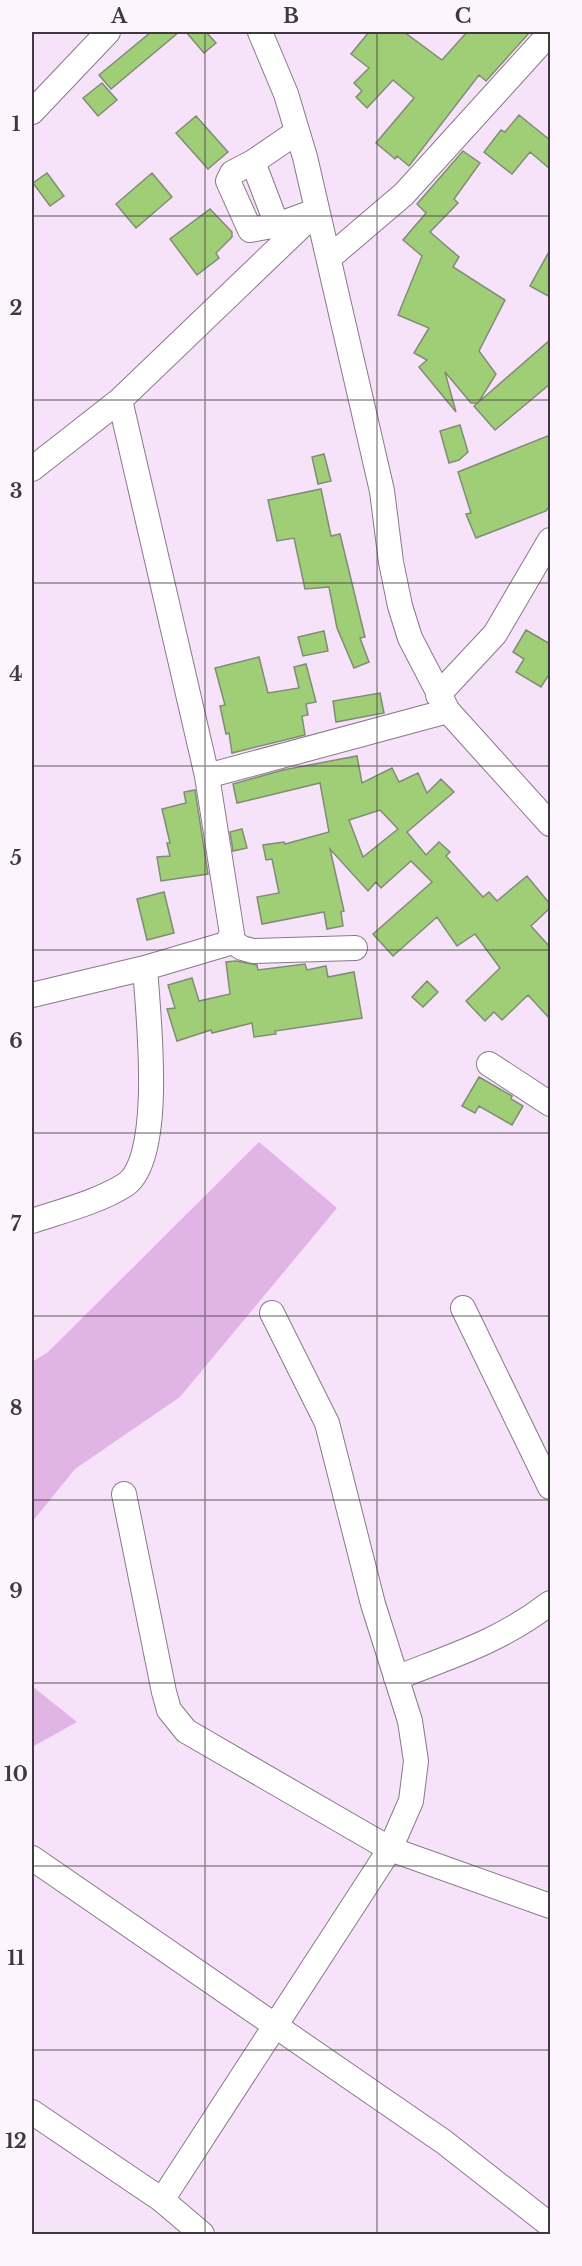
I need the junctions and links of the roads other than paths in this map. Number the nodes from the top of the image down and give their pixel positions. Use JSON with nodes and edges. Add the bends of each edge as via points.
{"nodes":[{"id":1,"x":108,"y":32,"type":"edge"},
{"id":2,"x":260,"y":32,"type":"edge"},
{"id":3,"x":550,"y":33,"type":"edge"},
{"id":4,"x":32,"y":112,"type":"edge"},
{"id":5,"x":297,"y":132,"type":"junction"},
{"id":6,"x":316,"y":211,"type":"junction"},
{"id":7,"x":328,"y":258,"type":"junction"},
{"id":8,"x":120,"y":400,"type":"junction"},
{"id":9,"x":32,"y":469,"type":"edge"},
{"id":10,"x":550,"y":540,"type":"edge"},
{"id":11,"x":542,"y":574,"type":"edge"},
{"id":12,"x":443,"y":703,"type":"junction"},
{"id":13,"x":207,"y":776,"type":"junction"},
{"id":14,"x":550,"y":824,"type":"edge"},
{"id":15,"x":230,"y":940,"type":"junction"},
{"id":16,"x":355,"y":948,"type":"dead end"},
{"id":17,"x":145,"y":968,"type":"junction"},
{"id":18,"x":32,"y":995,"type":"edge"},
{"id":19,"x":489,"y":1064,"type":"dead end"},
{"id":20,"x":550,"y":1104,"type":"edge"},
{"id":21,"x":32,"y":1221,"type":"edge"},
{"id":22,"x":463,"y":1308,"type":"dead end"},
{"id":23,"x":272,"y":1313,"type":"dead end"},
{"id":24,"x":550,"y":1487,"type":"edge"},
{"id":25,"x":124,"y":1494,"type":"dead end"},
{"id":26,"x":550,"y":1603,"type":"edge"},
{"id":27,"x":396,"y":1678,"type":"junction"},
{"id":28,"x":390,"y":1849,"type":"junction"},
{"id":29,"x":32,"y":1858,"type":"edge"},
{"id":30,"x":550,"y":1906,"type":"edge"},
{"id":31,"x":274,"y":2027,"type":"junction"},
{"id":32,"x":32,"y":2112,"type":"edge"},
{"id":33,"x":162,"y":2200,"type":"junction"},
{"id":34,"x":550,"y":2225,"type":"edge"},
{"id":35,"x":202,"y":2235,"type":"edge"}],
"edges":[{"from":1,"to":4,"type":"street"},
{"from":2,"to":5,"type":"street"},
{"from":3,"to":7,"type":"street","via":[[404,194]]},
{"from":5,"to":6,"type":"street"},
{"from":5,"to":6,"type":"street","via":[[232,173],[228,181],[250,230]]},
{"from":6,"to":7,"type":"street"},
{"from":6,"to":8,"type":"street"},
{"from":7,"to":12,"type":"street","via":[[382,491],[400,606],[410,638]]},
{"from":8,"to":9,"type":"street"},
{"from":8,"to":13,"type":"street"},
{"from":10,"to":11,"type":"street"},
{"from":11,"to":12,"type":"street"},
{"from":12,"to":13,"type":"street"},
{"from":12,"to":14,"type":"street"},
{"from":13,"to":15,"type":"street","via":[[233,928]]},
{"from":15,"to":16,"type":"street","via":[[253,951]]},
{"from":15,"to":17,"type":"street"},
{"from":17,"to":18,"type":"street"},
{"from":17,"to":21,"type":"street","via":[[151,1071],[144,1159],[126,1184]]},
{"from":19,"to":20,"type":"street"},
{"from":22,"to":24,"type":"street"},
{"from":23,"to":27,"type":"street","via":[[327,1423]]},
{"from":25,"to":28,"type":"street","via":[[164,1692],[176,1721],[186,1731]]},
{"from":26,"to":27,"type":"street","via":[[498,1638]]},
{"from":27,"to":28,"type":"street","via":[[410,1721],[416,1761],[411,1801]]},
{"from":28,"to":30,"type":"street"},
{"from":28,"to":31,"type":"street"},
{"from":29,"to":31,"type":"street"},
{"from":31,"to":33,"type":"street"},
{"from":31,"to":34,"type":"street","via":[[444,2142]]},
{"from":32,"to":33,"type":"street"},
{"from":33,"to":35,"type":"street"}]}
